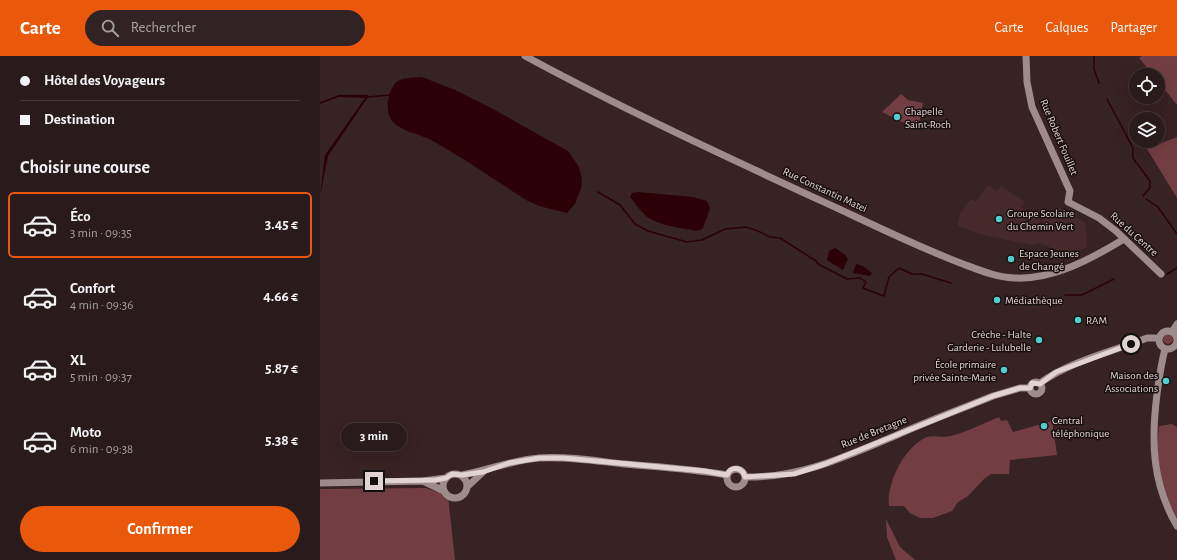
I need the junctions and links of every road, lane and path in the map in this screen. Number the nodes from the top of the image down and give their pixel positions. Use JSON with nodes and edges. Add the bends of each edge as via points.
{"nodes":[{"id":1,"x":525,"y":56,"type":"edge"},
{"id":2,"x":1026,"y":56,"type":"edge"},
{"id":3,"x":1068,"y":202,"type":"joint"},
{"id":4,"x":1124,"y":239,"type":"junction"},
{"id":5,"x":1161,"y":274,"type":"dead end"},
{"id":6,"x":1177,"y":324,"type":"edge"},
{"id":7,"x":1172,"y":332,"type":"junction"},
{"id":8,"x":1158,"y":338,"type":"junction"},
{"id":9,"x":1165,"y":349,"type":"junction"},
{"id":10,"x":483,"y":472,"type":"junction"},
{"id":11,"x":462,"y":475,"type":"junction"},
{"id":12,"x":727,"y":475,"type":"junction"},
{"id":13,"x":745,"y":477,"type":"junction"},
{"id":14,"x":446,"y":478,"type":"junction"},
{"id":15,"x":423,"y":481,"type":"junction"},
{"id":16,"x":320,"y":483,"type":"edge"},
{"id":17,"x":468,"y":486,"type":"junction"},
{"id":18,"x":444,"y":491,"type":"junction"},
{"id":19,"x":1177,"y":526,"type":"edge"}],
"edges":[{"from":1,"to":4,"type":"street","name":"Rue Constantin Matei","via":[[597,95],[816,198],[917,245],[985,272],[1012,278],[1050,274],[1100,254]]},
{"from":2,"to":3,"type":"street","name":"Rue Robert Fouillet","via":[[1027,82],[1032,106],[1070,191]]},
{"from":3,"to":4,"type":"street","name":"Rue du Centre","via":[[1099,218]]},
{"from":4,"to":5,"type":"street","name":"Rue du Centre"},
{"from":6,"to":7,"type":"street"},
{"from":7,"to":8,"type":"street","via":[[1164,332]]},
{"from":7,"to":9,"type":"street","via":[[1176,336],[1175,345]]},
{"from":8,"to":9,"type":"street"},
{"from":8,"to":13,"type":"street","name":"Rue de Bretagne","via":[[1147,338],[1071,366],[1056,372],[1040,384],[1032,383],[1030,388],[1020,388],[993,396],[825,464],[794,474]]},
{"from":9,"to":19,"type":"street","via":[[1155,413],[1154,458],[1159,485]]},
{"from":10,"to":11,"type":"street"},
{"from":10,"to":12,"type":"street","via":[[509,463],[539,458],[564,458]]},
{"from":10,"to":17,"type":"street"},
{"from":11,"to":14,"type":"street","via":[[452,474]]},
{"from":11,"to":17,"type":"street"},
{"from":12,"to":13,"type":"street","via":[[736,468],[743,472]]},
{"from":12,"to":13,"type":"street","via":[[728,483],[735,487],[742,485]]},
{"from":14,"to":15,"type":"street"},
{"from":14,"to":18,"type":"street","via":[[443,484]]},
{"from":15,"to":16,"type":"street"},
{"from":15,"to":18,"type":"street"},
{"from":17,"to":18,"type":"street","via":[[465,494],[456,498],[448,496]]}]}
